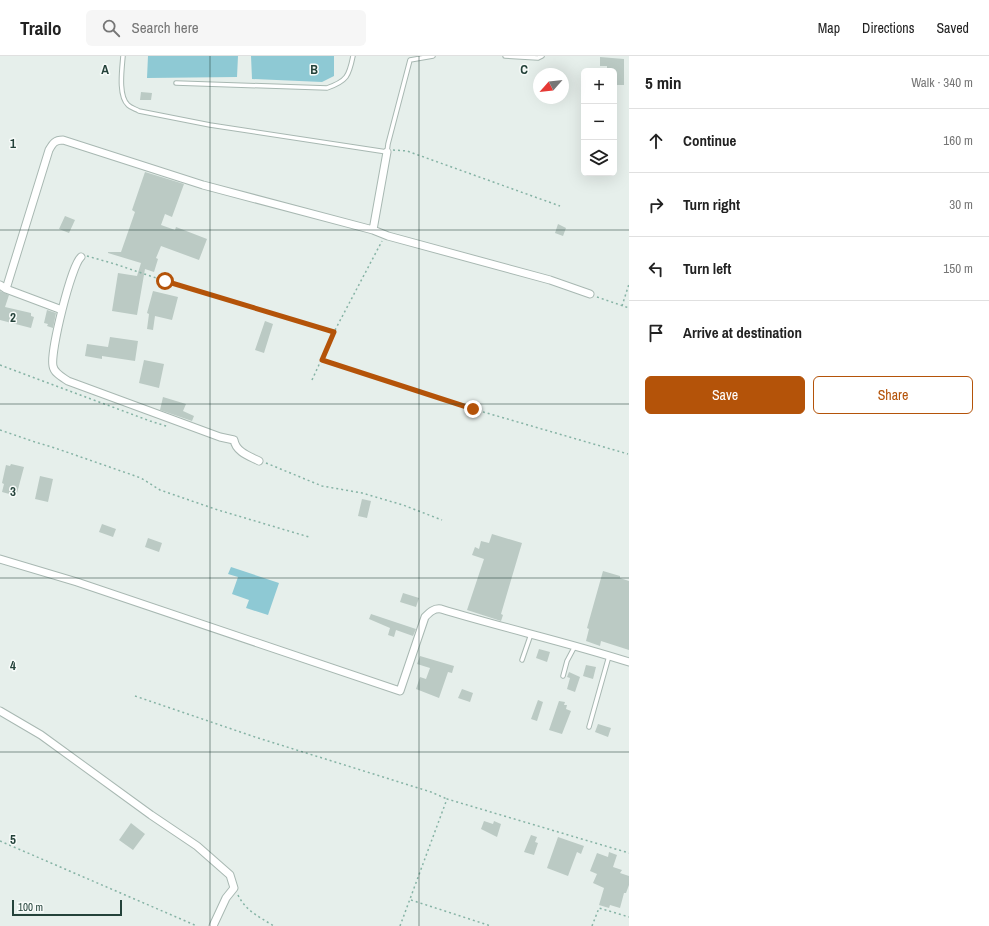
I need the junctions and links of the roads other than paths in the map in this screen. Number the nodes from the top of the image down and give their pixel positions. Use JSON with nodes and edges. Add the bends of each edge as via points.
{"nodes":[{"id":1,"x":123,"y":56,"type":"edge"},
{"id":2,"x":353,"y":56,"type":"edge"},
{"id":3,"x":433,"y":56,"type":"edge"},
{"id":4,"x":505,"y":56,"type":"edge"},
{"id":5,"x":542,"y":56,"type":"edge"},
{"id":6,"x":176,"y":83,"type":"dead end"},
{"id":7,"x":387,"y":152,"type":"junction"},
{"id":8,"x":373,"y":230,"type":"junction"},
{"id":9,"x":81,"y":257,"type":"road end"},
{"id":10,"x":3,"y":287,"type":"edge"},
{"id":11,"x":590,"y":294,"type":"road end"},
{"id":12,"x":62,"y":310,"type":"junction"},
{"id":13,"x":259,"y":461,"type":"road end"},
{"id":14,"x":0,"y":559,"type":"edge"},
{"id":15,"x":531,"y":633,"type":"junction"},
{"id":16,"x":575,"y":646,"type":"junction"},
{"id":17,"x":610,"y":655,"type":"junction"},
{"id":18,"x":522,"y":660,"type":"dead end"},
{"id":19,"x":629,"y":662,"type":"edge"},
{"id":20,"x":563,"y":676,"type":"dead end"},
{"id":21,"x":0,"y":711,"type":"edge"},
{"id":22,"x":589,"y":727,"type":"dead end"},
{"id":23,"x":213,"y":926,"type":"edge"}],
"edges":[{"from":1,"to":7,"type":"lane","via":[[123,95],[129,106],[139,111],[218,127]]},
{"from":2,"to":6,"type":"lane","via":[[350,70],[341,83],[327,88]]},
{"from":3,"to":7,"type":"lane","via":[[410,60]]},
{"from":4,"to":5,"type":"lane"},
{"from":7,"to":8,"type":"street"},
{"from":8,"to":10,"type":"street","via":[[203,185],[59,140],[53,143],[49,150]]},
{"from":8,"to":11,"type":"street","via":[[550,280]]},
{"from":9,"to":12,"type":"street","via":[[75,266]]},
{"from":10,"to":12,"type":"street"},
{"from":12,"to":13,"type":"street","via":[[53,365],[64,378],[234,440],[240,451]]},
{"from":14,"to":15,"type":"street","via":[[77,582],[400,691],[425,617],[437,608]]},
{"from":15,"to":16,"type":"street"},
{"from":15,"to":18,"type":"lane"},
{"from":16,"to":17,"type":"street"},
{"from":16,"to":20,"type":"lane"},
{"from":17,"to":19,"type":"street"},
{"from":17,"to":22,"type":"lane"},
{"from":21,"to":23,"type":"street","via":[[41,734],[197,846],[230,874],[234,888],[226,898]]}]}
